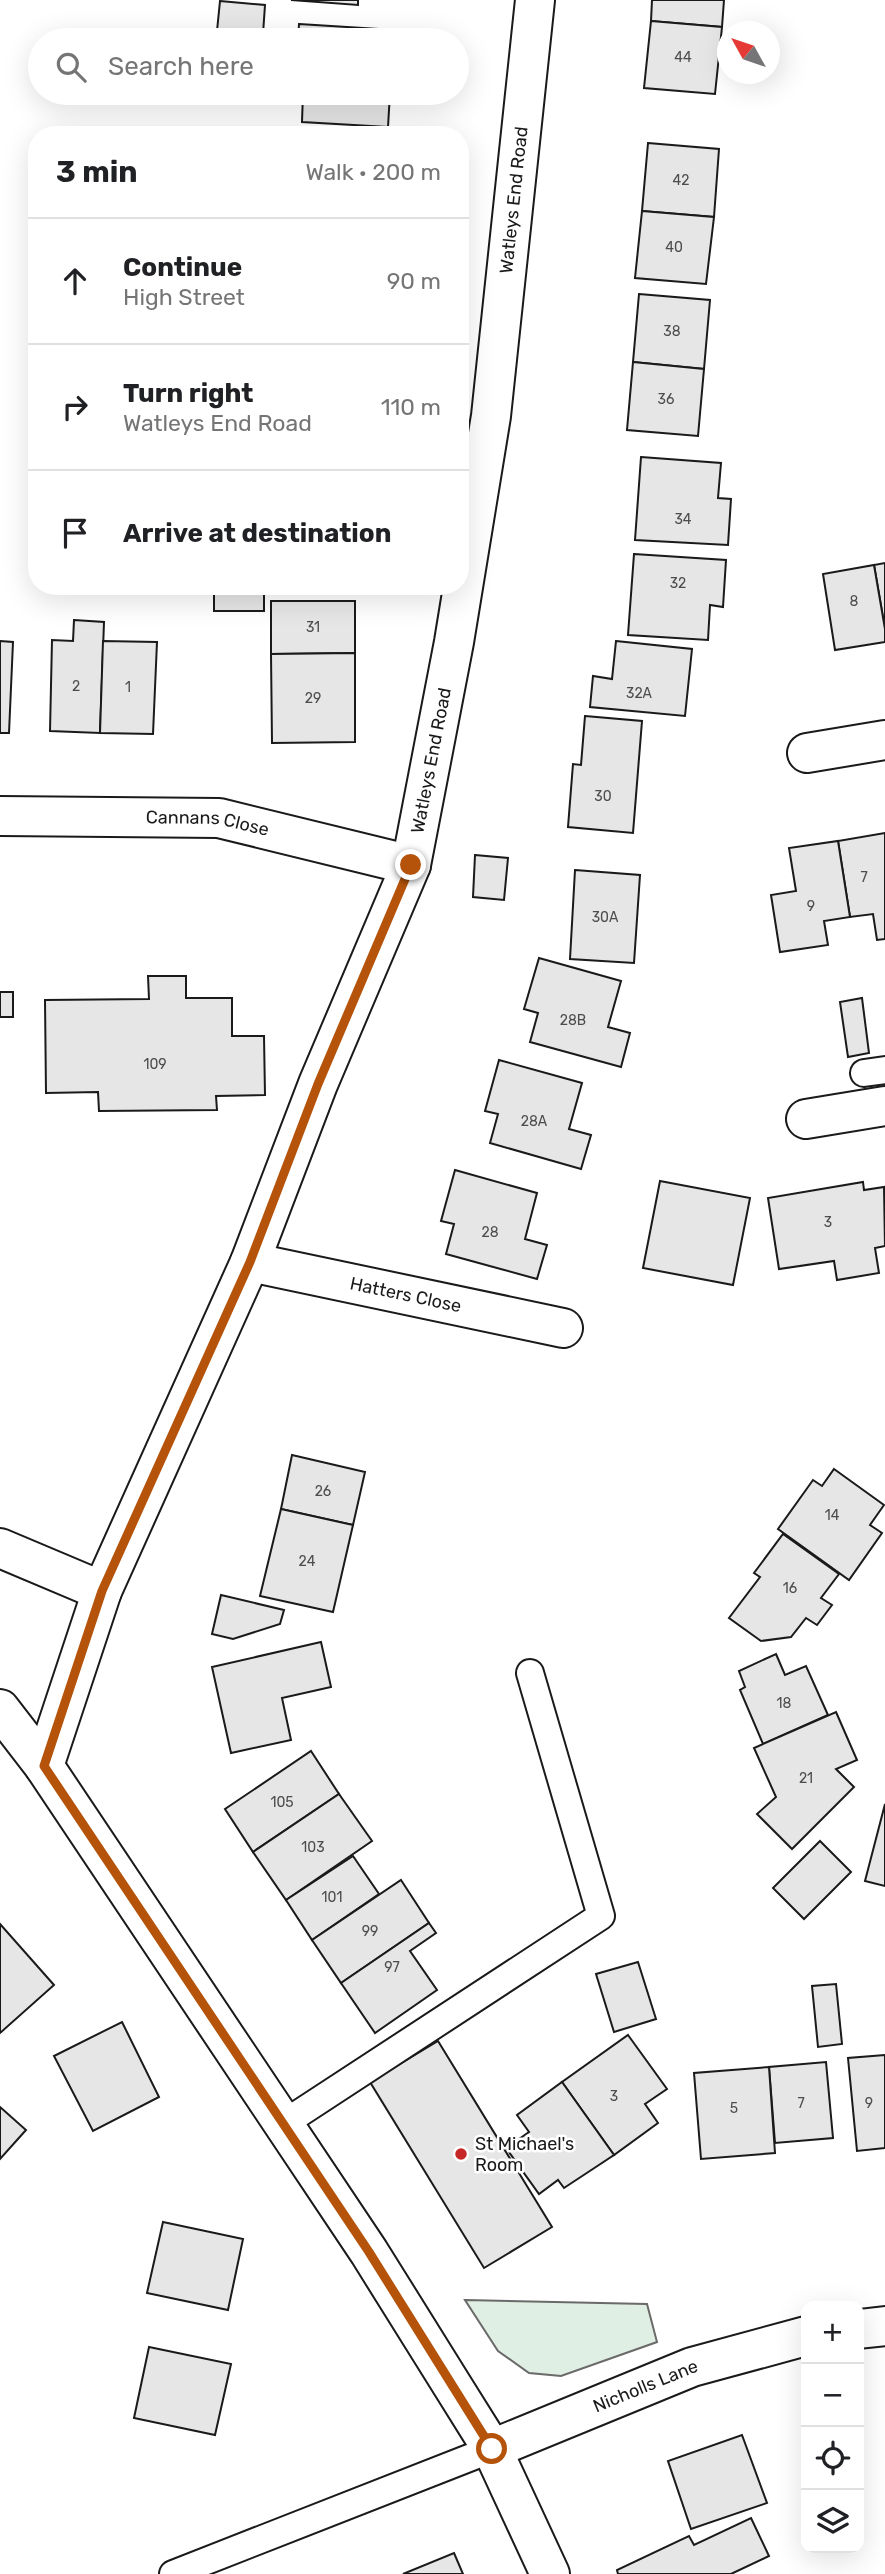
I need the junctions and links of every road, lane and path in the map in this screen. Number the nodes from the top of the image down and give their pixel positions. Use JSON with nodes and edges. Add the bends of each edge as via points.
{"nodes":[{"id":1,"x":535,"y":0,"type":"edge"},
{"id":2,"x":469,"y":550,"type":"edge"},
{"id":3,"x":462,"y":595,"type":"edge"},
{"id":4,"x":885,"y":740,"type":"edge"},
{"id":5,"x":807,"y":753,"type":"dead end"},
{"id":6,"x":0,"y":816,"type":"edge"},
{"id":7,"x":411,"y":865,"type":"junction"},
{"id":8,"x":885,"y":1106,"type":"edge"},
{"id":9,"x":806,"y":1119,"type":"dead end"},
{"id":10,"x":250,"y":1262,"type":"junction"},
{"id":11,"x":563,"y":1328,"type":"dead end"},
{"id":12,"x":0,"y":1548,"type":"edge"},
{"id":13,"x":102,"y":1591,"type":"junction"},
{"id":14,"x":530,"y":1673,"type":"dead end"},
{"id":15,"x":0,"y":1709,"type":"edge"},
{"id":16,"x":44,"y":1766,"type":"junction"},
{"id":17,"x":283,"y":2124,"type":"junction"},
{"id":18,"x":885,"y":2326,"type":"edge"},
{"id":19,"x":864,"y":2328,"type":"edge"},
{"id":20,"x":801,"y":2337,"type":"edge"},
{"id":21,"x":492,"y":2449,"type":"junction"},
{"id":22,"x":173,"y":2574,"type":"edge"},
{"id":23,"x":550,"y":2574,"type":"edge"}],
"edges":[{"from":1,"to":2,"type":"street","name":"Watleys End Road","via":[[491,416]]},
{"from":3,"to":7,"type":"street","name":"Watleys End Road"},
{"from":4,"to":5,"type":"street"},
{"from":6,"to":7,"type":"street","name":"Cannans Close","via":[[219,818]]},
{"from":7,"to":10,"type":"street","name":"Watleys End Road","via":[[318,1084]]},
{"from":8,"to":9,"type":"street"},
{"from":10,"to":11,"type":"street","name":"Hatters Close"},
{"from":10,"to":13,"type":"street","name":"Watleys End Road"},
{"from":12,"to":13,"type":"street"},
{"from":13,"to":16,"type":"street","name":"Watleys End Road"},
{"from":14,"to":17,"type":"lane","via":[[601,1916]]},
{"from":15,"to":16,"type":"street"},
{"from":16,"to":17,"type":"street"},
{"from":17,"to":21,"type":"street"},
{"from":18,"to":19,"type":"street"},
{"from":20,"to":21,"type":"street","name":"Nicholls Lane","via":[[692,2367]]},
{"from":21,"to":22,"type":"lane"},
{"from":21,"to":23,"type":"street"}]}
